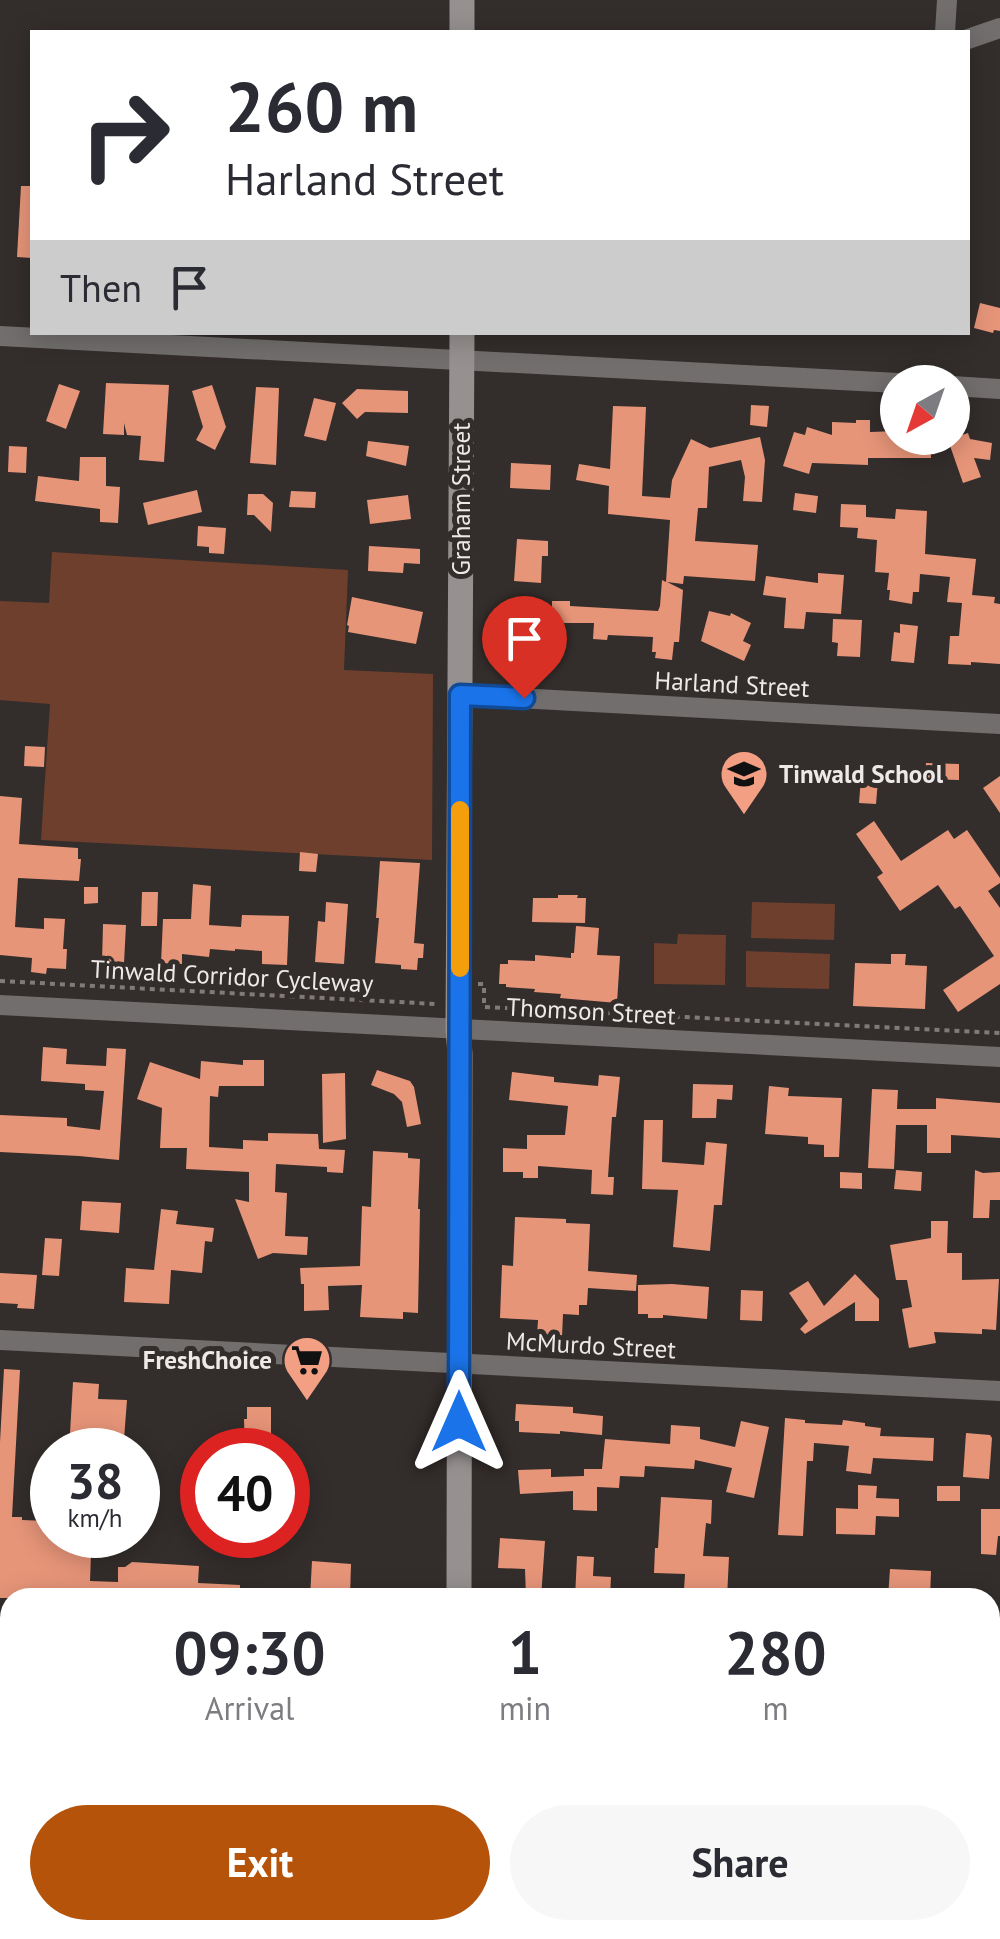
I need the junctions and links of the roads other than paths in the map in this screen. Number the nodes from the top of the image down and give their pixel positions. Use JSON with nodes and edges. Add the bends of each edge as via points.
{"nodes":[{"id":1,"x":462,"y":0,"type":"edge"},
{"id":2,"x":947,"y":0,"type":"edge"},
{"id":3,"x":1000,"y":28,"type":"edge"},
{"id":4,"x":462,"y":30,"type":"edge"},
{"id":5,"x":945,"y":30,"type":"edge"},
{"id":6,"x":970,"y":38,"type":"edge"},
{"id":7,"x":462,"y":335,"type":"edge"},
{"id":8,"x":0,"y":336,"type":"edge"},
{"id":9,"x":462,"y":360,"type":"junction"},
{"id":10,"x":880,"y":383,"type":"edge"},
{"id":11,"x":970,"y":387,"type":"edge"},
{"id":12,"x":1000,"y":389,"type":"edge"},
{"id":13,"x":460,"y":695,"type":"junction"},
{"id":14,"x":1000,"y":724,"type":"edge"},
{"id":15,"x":0,"y":1005,"type":"edge"},
{"id":16,"x":458,"y":1029,"type":"junction"},
{"id":17,"x":1000,"y":1058,"type":"edge"},
{"id":18,"x":0,"y":1340,"type":"edge"},
{"id":19,"x":459,"y":1363,"type":"junction"},
{"id":20,"x":1000,"y":1391,"type":"edge"},
{"id":21,"x":459,"y":1588,"type":"edge"}],
"edges":[{"from":1,"to":4,"type":"street"},
{"from":2,"to":5,"type":"street"},
{"from":3,"to":6,"type":"street"},
{"from":7,"to":9,"type":"street","name":"Graham Street"},
{"from":8,"to":9,"type":"street"},
{"from":9,"to":10,"type":"street"},
{"from":9,"to":13,"type":"street","name":"Graham Street"},
{"from":11,"to":12,"type":"street"},
{"from":13,"to":14,"type":"street","name":"Harland Street"},
{"from":13,"to":16,"type":"street","name":"Graham Street"},
{"from":15,"to":16,"type":"street","name":"Thomson Street"},
{"from":16,"to":17,"type":"street","name":"Thomson Street"},
{"from":16,"to":19,"type":"street","name":"Graham Street"},
{"from":18,"to":19,"type":"street","name":"McMurdo Street"},
{"from":19,"to":20,"type":"street","name":"McMurdo Street"},
{"from":19,"to":21,"type":"street","name":"Graham Street"}]}
